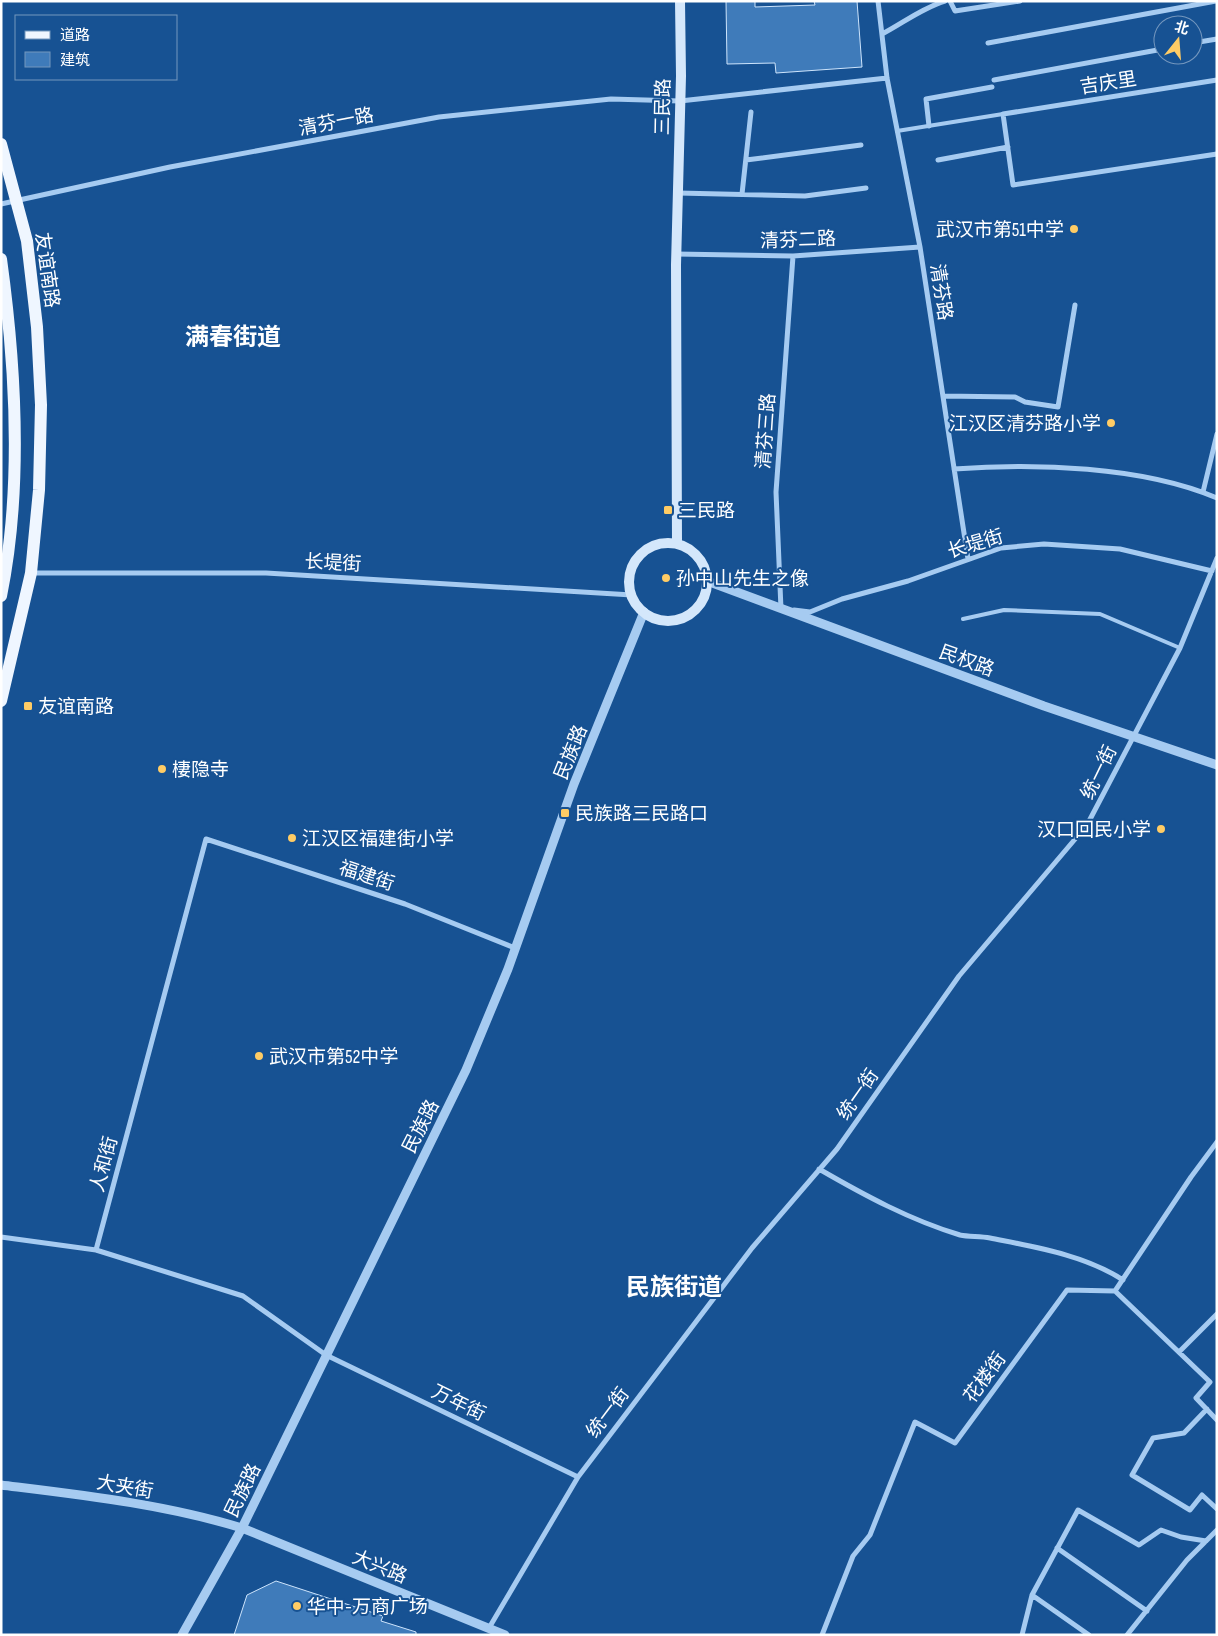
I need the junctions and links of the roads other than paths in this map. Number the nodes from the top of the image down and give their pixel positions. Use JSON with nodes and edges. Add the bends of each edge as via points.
{"nodes":[{"id":1,"x":680,"y":1,"type":"edge"},
{"id":2,"x":878,"y":1,"type":"edge"},
{"id":3,"x":945,"y":1,"type":"edge"},
{"id":4,"x":950,"y":1,"type":"edge"},
{"id":5,"x":1020,"y":1,"type":"edge"},
{"id":6,"x":1216,"y":1,"type":"edge"},
{"id":7,"x":882,"y":34,"type":"junction"},
{"id":8,"x":1217,"y":39,"type":"edge"},
{"id":9,"x":1203,"y":41,"type":"edge"},
{"id":10,"x":988,"y":43,"type":"dead end"},
{"id":11,"x":1153,"y":51,"type":"edge"},
{"id":12,"x":887,"y":78,"type":"junction"},
{"id":13,"x":994,"y":80,"type":"dead end"},
{"id":14,"x":1217,"y":80,"type":"edge"},
{"id":15,"x":992,"y":88,"type":"dead end"},
{"id":16,"x":680,"y":101,"type":"junction"},
{"id":17,"x":751,"y":112,"type":"dead end"},
{"id":18,"x":1003,"y":114,"type":"junction"},
{"id":19,"x":929,"y":126,"type":"junction"},
{"id":20,"x":897,"y":131,"type":"junction"},
{"id":21,"x":1,"y":144,"type":"edge"},
{"id":22,"x":861,"y":145,"type":"dead end"},
{"id":23,"x":1008,"y":148,"type":"junction"},
{"id":24,"x":1217,"y":154,"type":"edge"},
{"id":25,"x":746,"y":160,"type":"junction"},
{"id":26,"x":938,"y":160,"type":"dead end"},
{"id":27,"x":866,"y":188,"type":"dead end"},
{"id":28,"x":678,"y":193,"type":"junction"},
{"id":29,"x":742,"y":194,"type":"junction"},
{"id":30,"x":17,"y":200,"type":"junction"},
{"id":31,"x":1,"y":204,"type":"edge"},
{"id":32,"x":920,"y":247,"type":"junction"},
{"id":33,"x":676,"y":254,"type":"junction"},
{"id":34,"x":793,"y":256,"type":"junction"},
{"id":35,"x":1,"y":259,"type":"edge"},
{"id":36,"x":1074,"y":305,"type":"dead end"},
{"id":37,"x":943,"y":396,"type":"junction"},
{"id":38,"x":1217,"y":434,"type":"edge"},
{"id":39,"x":954,"y":469,"type":"junction"},
{"id":40,"x":1203,"y":492,"type":"junction"},
{"id":41,"x":1217,"y":498,"type":"edge"},
{"id":42,"x":5,"y":534,"type":"edge"},
{"id":43,"x":677,"y":544,"type":"junction"},
{"id":44,"x":1217,"y":558,"type":"edge"},
{"id":45,"x":968,"y":559,"type":"junction"},
{"id":46,"x":1212,"y":571,"type":"junction"},
{"id":47,"x":4,"y":572,"type":"edge"},
{"id":48,"x":31,"y":573,"type":"junction"},
{"id":49,"x":707,"y":581,"type":"junction"},
{"id":50,"x":632,"y":595,"type":"junction"},
{"id":51,"x":1,"y":596,"type":"edge"},
{"id":52,"x":781,"y":609,"type":"junction"},
{"id":53,"x":644,"y":612,"type":"junction"},
{"id":54,"x":963,"y":619,"type":"dead end"},
{"id":55,"x":1180,"y":648,"type":"junction"},
{"id":56,"x":1,"y":701,"type":"edge"},
{"id":57,"x":1132,"y":736,"type":"junction"},
{"id":58,"x":1217,"y":765,"type":"edge"},
{"id":59,"x":206,"y":839,"type":"joint"},
{"id":60,"x":515,"y":948,"type":"junction"},
{"id":61,"x":1217,"y":1142,"type":"edge"},
{"id":62,"x":819,"y":1169,"type":"junction"},
{"id":63,"x":1,"y":1237,"type":"edge"},
{"id":64,"x":96,"y":1250,"type":"junction"},
{"id":65,"x":1123,"y":1280,"type":"junction"},
{"id":66,"x":1115,"y":1291,"type":"junction"},
{"id":67,"x":1217,"y":1314,"type":"edge"},
{"id":68,"x":1179,"y":1352,"type":"junction"},
{"id":69,"x":326,"y":1355,"type":"junction"},
{"id":70,"x":1207,"y":1409,"type":"junction"},
{"id":71,"x":1217,"y":1420,"type":"edge"},
{"id":72,"x":578,"y":1477,"type":"junction"},
{"id":73,"x":1,"y":1485,"type":"edge"},
{"id":74,"x":1217,"y":1509,"type":"edge"},
{"id":75,"x":242,"y":1528,"type":"junction"},
{"id":76,"x":1217,"y":1530,"type":"edge"},
{"id":77,"x":1206,"y":1541,"type":"junction"},
{"id":78,"x":1057,"y":1548,"type":"junction"},
{"id":79,"x":1032,"y":1595,"type":"junction"},
{"id":80,"x":1147,"y":1611,"type":"junction"},
{"id":81,"x":489,"y":1628,"type":"junction"},
{"id":82,"x":1078,"y":1628,"type":"junction"},
{"id":83,"x":182,"y":1635,"type":"edge"},
{"id":84,"x":505,"y":1635,"type":"edge"},
{"id":85,"x":822,"y":1635,"type":"edge"},
{"id":86,"x":1022,"y":1635,"type":"edge"},
{"id":87,"x":1076,"y":1635,"type":"edge"},
{"id":88,"x":1089,"y":1635,"type":"edge"},
{"id":89,"x":1128,"y":1635,"type":"edge"}],
"edges":[{"from":1,"to":16,"type":"main road","name":"三民路"},
{"from":2,"to":7,"type":"street","name":"清芬路"},
{"from":3,"to":7,"type":"street","via":[[926,7]]},
{"from":4,"to":5,"type":"street","via":[[955,11]]},
{"from":6,"to":10,"type":"street"},
{"from":7,"to":12,"type":"street","name":"清芬路"},
{"from":8,"to":9,"type":"street"},
{"from":11,"to":13,"type":"street"},
{"from":12,"to":16,"type":"street","name":"清芬一路"},
{"from":12,"to":20,"type":"street","name":"清芬路"},
{"from":14,"to":18,"type":"street","name":"吉庆里"},
{"from":15,"to":19,"type":"street","via":[[926,99]]},
{"from":16,"to":28,"type":"main road","name":"三民路"},
{"from":16,"to":30,"type":"street","name":"清芬一路","via":[[611,99],[439,117],[170,167]]},
{"from":17,"to":25,"type":"street"},
{"from":18,"to":19,"type":"lane"},
{"from":18,"to":23,"type":"street"},
{"from":19,"to":20,"type":"lane"},
{"from":20,"to":32,"type":"street","name":"清芬路"},
{"from":21,"to":30,"type":"main road","name":"友谊南路"},
{"from":22,"to":25,"type":"street"},
{"from":23,"to":24,"type":"street","via":[[1013,185]]},
{"from":23,"to":26,"type":"street"},
{"from":25,"to":29,"type":"street"},
{"from":27,"to":29,"type":"street","via":[[805,196]]},
{"from":28,"to":29,"type":"street"},
{"from":28,"to":33,"type":"main road","name":"三民路"},
{"from":30,"to":31,"type":"street","name":"清芬一路"},
{"from":30,"to":48,"type":"main road","name":"友谊南路","via":[[27,240],[35,308],[41,405],[39,490]]},
{"from":32,"to":34,"type":"street","name":"清芬二路"},
{"from":32,"to":37,"type":"street","name":"清芬路"},
{"from":33,"to":34,"type":"street","name":"清芬二路"},
{"from":33,"to":43,"type":"main road","name":"三民路"},
{"from":34,"to":52,"type":"street","name":"清芬三路","via":[[776,492]]},
{"from":35,"to":42,"type":"main road","via":[[15,400]]},
{"from":36,"to":37,"type":"street","via":[[1058,407],[1025,402],[1015,397]]},
{"from":37,"to":39,"type":"street","name":"清芬路"},
{"from":38,"to":40,"type":"street"},
{"from":39,"to":40,"type":"street","via":[[999,466],[1116,472]]},
{"from":39,"to":45,"type":"street","name":"清芬路"},
{"from":40,"to":41,"type":"street"},
{"from":42,"to":47,"type":"main road"},
{"from":43,"to":49,"type":"main road","via":[[697,555],[706,570]]},
{"from":43,"to":50,"type":"main road","via":[[664,543],[648,548],[638,557],[629,582]]},
{"from":44,"to":46,"type":"street","name":"统一街"},
{"from":45,"to":46,"type":"street","name":"长堤街","via":[[1001,548],[1044,544],[1120,548]]},
{"from":45,"to":52,"type":"street","name":"长堤街","via":[[810,612]]},
{"from":46,"to":55,"type":"street","name":"统一街"},
{"from":47,"to":51,"type":"main road"},
{"from":48,"to":50,"type":"street","name":"长堤街","via":[[266,573]]},
{"from":48,"to":56,"type":"main road","name":"友谊南路"},
{"from":49,"to":52,"type":"street","name":"民权路"},
{"from":49,"to":53,"type":"main road","via":[[707,591],[701,604],[691,614],[672,621],[658,620]]},
{"from":50,"to":53,"type":"main road"},
{"from":52,"to":57,"type":"street","name":"民权路"},
{"from":53,"to":60,"type":"street","name":"民族路","via":[[574,784]]},
{"from":54,"to":55,"type":"lane","via":[[1004,610],[1100,614]]},
{"from":55,"to":57,"type":"street","name":"统一街"},
{"from":57,"to":58,"type":"street","name":"民权路"},
{"from":57,"to":62,"type":"street","name":"统一街","via":[[1087,824],[959,976],[837,1149]]},
{"from":59,"to":60,"type":"street","name":"福建街","via":[[405,904]]},
{"from":59,"to":64,"type":"street","name":"人和街"},
{"from":60,"to":69,"type":"street","name":"民族路","via":[[466,1070]]},
{"from":61,"to":65,"type":"street"},
{"from":62,"to":65,"type":"street","via":[[858,1192],[924,1222],[961,1235],[1071,1258],[1104,1268]]},
{"from":62,"to":72,"type":"street","name":"统一街","via":[[752,1248]]},
{"from":63,"to":64,"type":"street"},
{"from":64,"to":69,"type":"street","via":[[243,1296]]},
{"from":65,"to":66,"type":"street"},
{"from":66,"to":68,"type":"street"},
{"from":66,"to":85,"type":"street","name":"花楼街","via":[[1067,1290],[955,1443],[915,1422],[870,1535],[853,1556]]},
{"from":67,"to":68,"type":"street"},
{"from":68,"to":70,"type":"street","via":[[1210,1382],[1196,1398]]},
{"from":69,"to":72,"type":"street","name":"万年街"},
{"from":69,"to":75,"type":"street","name":"民族路"},
{"from":70,"to":71,"type":"street"},
{"from":70,"to":74,"type":"street","via":[[1184,1433],[1153,1438],[1132,1475],[1190,1510],[1202,1495]]},
{"from":72,"to":81,"type":"street","name":"统一街"},
{"from":73,"to":75,"type":"street","name":"大夹街","via":[[99,1497]]},
{"from":75,"to":81,"type":"street","name":"大兴路"},
{"from":75,"to":83,"type":"street","name":"民族路"},
{"from":76,"to":77,"type":"street"},
{"from":77,"to":78,"type":"street","via":[[1161,1530],[1139,1545],[1078,1510]]},
{"from":77,"to":80,"type":"street"},
{"from":78,"to":79,"type":"street"},
{"from":78,"to":80,"type":"street"},
{"from":79,"to":82,"type":"street"},
{"from":79,"to":86,"type":"street"},
{"from":80,"to":89,"type":"street"},
{"from":81,"to":84,"type":"street","name":"大兴路"},
{"from":82,"to":87,"type":"street"},
{"from":82,"to":88,"type":"street"}]}
